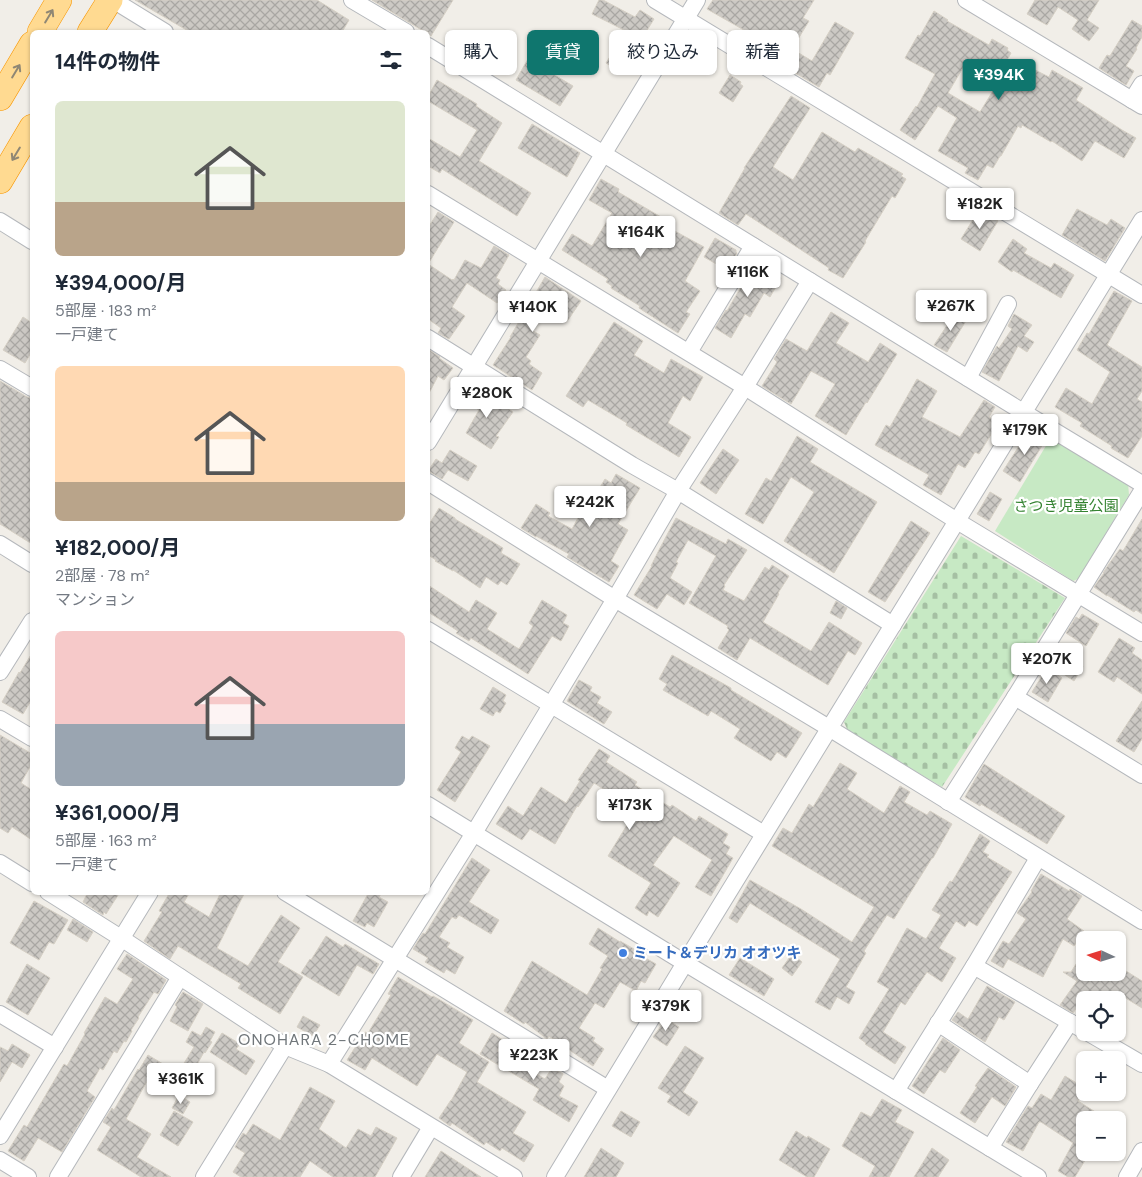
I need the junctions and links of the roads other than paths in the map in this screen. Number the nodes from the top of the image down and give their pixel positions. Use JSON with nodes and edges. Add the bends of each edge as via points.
{"nodes":[{"id":1,"x":59,"y":0,"type":"edge"},
{"id":2,"x":111,"y":0,"type":"edge"},
{"id":3,"x":352,"y":0,"type":"edge"},
{"id":4,"x":655,"y":0,"type":"edge"},
{"id":5,"x":697,"y":0,"type":"edge"},
{"id":6,"x":966,"y":0,"type":"edge"},
{"id":7,"x":686,"y":18,"type":"junction"},
{"id":8,"x":41,"y":30,"type":"edge"},
{"id":9,"x":91,"y":30,"type":"edge"},
{"id":10,"x":162,"y":30,"type":"edge"},
{"id":11,"x":398,"y":30,"type":"edge"},
{"id":12,"x":30,"y":47,"type":"edge"},
{"id":13,"x":430,"y":47,"type":"edge"},
{"id":14,"x":1142,"y":84,"type":"edge"},
{"id":15,"x":0,"y":98,"type":"edge"},
{"id":16,"x":1137,"y":103,"type":"edge"},
{"id":17,"x":30,"y":131,"type":"edge"},
{"id":18,"x":603,"y":153,"type":"junction"},
{"id":19,"x":0,"y":181,"type":"edge"},
{"id":20,"x":430,"y":195,"type":"edge"},
{"id":21,"x":1142,"y":220,"type":"edge"},
{"id":22,"x":0,"y":221,"type":"edge"},
{"id":23,"x":30,"y":240,"type":"edge"},
{"id":24,"x":753,"y":246,"type":"junction"},
{"id":25,"x":538,"y":260,"type":"junction"},
{"id":26,"x":1108,"y":274,"type":"junction"},
{"id":27,"x":810,"y":281,"type":"junction"},
{"id":28,"x":1142,"y":295,"type":"edge"},
{"id":29,"x":1008,"y":304,"type":"dead end"},
{"id":30,"x":430,"y":339,"type":"edge"},
{"id":31,"x":688,"y":352,"type":"junction"},
{"id":32,"x":473,"y":366,"type":"junction"},
{"id":33,"x":0,"y":368,"type":"edge"},
{"id":34,"x":968,"y":378,"type":"junction"},
{"id":35,"x":745,"y":386,"type":"junction"},
{"id":36,"x":30,"y":387,"type":"edge"},
{"id":37,"x":1023,"y":412,"type":"junction"},
{"id":38,"x":430,"y":439,"type":"edge"},
{"id":39,"x":430,"y":483,"type":"edge"},
{"id":40,"x":1142,"y":484,"type":"edge"},
{"id":41,"x":678,"y":491,"type":"junction"},
{"id":42,"x":1142,"y":491,"type":"edge"},
{"id":43,"x":957,"y":521,"type":"junction"},
{"id":44,"x":0,"y":544,"type":"edge"},
{"id":45,"x":30,"y":563,"type":"edge"},
{"id":46,"x":1079,"y":595,"type":"junction"},
{"id":47,"x":615,"y":599,"type":"junction"},
{"id":48,"x":30,"y":624,"type":"edge"},
{"id":49,"x":893,"y":625,"type":"junction"},
{"id":50,"x":430,"y":631,"type":"edge"},
{"id":51,"x":1142,"y":633,"type":"edge"},
{"id":52,"x":0,"y":672,"type":"edge"},
{"id":53,"x":1016,"y":697,"type":"junction"},
{"id":54,"x":551,"y":705,"type":"junction"},
{"id":55,"x":0,"y":718,"type":"edge"},
{"id":56,"x":830,"y":728,"type":"junction"},
{"id":57,"x":30,"y":737,"type":"edge"},
{"id":58,"x":1142,"y":775,"type":"edge"},
{"id":59,"x":948,"y":802,"type":"junction"},
{"id":60,"x":430,"y":806,"type":"edge"},
{"id":61,"x":474,"y":833,"type":"junction"},
{"id":62,"x":764,"y":834,"type":"junction"},
{"id":63,"x":1038,"y":858,"type":"junction"},
{"id":64,"x":0,"y":863,"type":"edge"},
{"id":65,"x":30,"y":882,"type":"edge"},
{"id":66,"x":53,"y":895,"type":"edge"},
{"id":67,"x":148,"y":895,"type":"edge"},
{"id":68,"x":290,"y":895,"type":"edge"},
{"id":69,"x":1142,"y":921,"type":"edge"},
{"id":70,"x":121,"y":938,"type":"junction"},
{"id":71,"x":394,"y":960,"type":"junction"},
{"id":72,"x":685,"y":963,"type":"junction"},
{"id":73,"x":974,"y":966,"type":"junction"},
{"id":74,"x":180,"y":976,"type":"junction"},
{"id":75,"x":0,"y":1014,"type":"edge"},
{"id":76,"x":1070,"y":1022,"type":"junction"},
{"id":77,"x":938,"y":1023,"type":"junction"},
{"id":78,"x":1076,"y":1026,"type":"edge"},
{"id":79,"x":1102,"y":1041,"type":"edge"},
{"id":80,"x":285,"y":1046,"type":"junction"},
{"id":81,"x":56,"y":1047,"type":"junction"},
{"id":82,"x":329,"y":1064,"type":"junction"},
{"id":83,"x":1142,"y":1064,"type":"edge"},
{"id":84,"x":1030,"y":1084,"type":"junction"},
{"id":85,"x":608,"y":1089,"type":"junction"},
{"id":86,"x":896,"y":1091,"type":"junction"},
{"id":87,"x":431,"y":1127,"type":"junction"},
{"id":88,"x":0,"y":1136,"type":"edge"},
{"id":89,"x":990,"y":1148,"type":"junction"},
{"id":90,"x":1142,"y":1151,"type":"edge"},
{"id":91,"x":0,"y":1160,"type":"edge"},
{"id":92,"x":28,"y":1177,"type":"edge"},
{"id":93,"x":58,"y":1177,"type":"edge"},
{"id":94,"x":204,"y":1177,"type":"edge"},
{"id":95,"x":401,"y":1177,"type":"edge"},
{"id":96,"x":514,"y":1177,"type":"edge"},
{"id":97,"x":555,"y":1177,"type":"edge"},
{"id":98,"x":1038,"y":1177,"type":"edge"},
{"id":99,"x":1127,"y":1177,"type":"edge"}],
"edges":[{"from":8,"to":1,"type":"highway","one_way":true},
{"from":2,"to":9,"type":"highway"},
{"from":2,"to":10,"type":"street"},
{"from":3,"to":11,"type":"street"},
{"from":4,"to":7,"type":"street"},
{"from":5,"to":7,"type":"street"},
{"from":6,"to":16,"type":"street"},
{"from":7,"to":18,"type":"street"},
{"from":7,"to":26,"type":"street"},
{"from":15,"to":12,"type":"highway","one_way":true},
{"from":13,"to":18,"type":"street"},
{"from":14,"to":16,"type":"street"},
{"from":17,"to":19,"type":"highway","one_way":true},
{"from":18,"to":24,"type":"street"},
{"from":18,"to":25,"type":"street"},
{"from":20,"to":25,"type":"street"},
{"from":21,"to":26,"type":"street"},
{"from":22,"to":23,"type":"street"},
{"from":24,"to":27,"type":"street"},
{"from":24,"to":31,"type":"street"},
{"from":25,"to":31,"type":"street"},
{"from":25,"to":32,"type":"street"},
{"from":26,"to":28,"type":"street"},
{"from":26,"to":37,"type":"street"},
{"from":27,"to":34,"type":"street"},
{"from":27,"to":35,"type":"street"},
{"from":29,"to":34,"type":"street"},
{"from":30,"to":32,"type":"street"},
{"from":31,"to":35,"type":"street"},
{"from":32,"to":38,"type":"street"},
{"from":32,"to":41,"type":"street"},
{"from":33,"to":36,"type":"street"},
{"from":34,"to":37,"type":"street"},
{"from":35,"to":41,"type":"street"},
{"from":35,"to":43,"type":"street"},
{"from":37,"to":40,"type":"street"},
{"from":37,"to":43,"type":"street"},
{"from":39,"to":47,"type":"street"},
{"from":41,"to":47,"type":"street"},
{"from":41,"to":49,"type":"street"},
{"from":42,"to":46,"type":"street"},
{"from":43,"to":46,"type":"street"},
{"from":43,"to":49,"type":"street"},
{"from":44,"to":45,"type":"street"},
{"from":46,"to":51,"type":"street"},
{"from":46,"to":53,"type":"street"},
{"from":47,"to":54,"type":"street"},
{"from":47,"to":56,"type":"street"},
{"from":48,"to":52,"type":"street"},
{"from":49,"to":56,"type":"street"},
{"from":50,"to":54,"type":"street"},
{"from":53,"to":58,"type":"street"},
{"from":53,"to":59,"type":"street"},
{"from":54,"to":61,"type":"street"},
{"from":54,"to":62,"type":"street"},
{"from":55,"to":57,"type":"street"},
{"from":56,"to":59,"type":"street"},
{"from":56,"to":62,"type":"street"},
{"from":59,"to":63,"type":"street"},
{"from":60,"to":61,"type":"street"},
{"from":61,"to":71,"type":"street"},
{"from":61,"to":72,"type":"street"},
{"from":62,"to":72,"type":"street"},
{"from":63,"to":69,"type":"street"},
{"from":63,"to":73,"type":"street"},
{"from":64,"to":65,"type":"street"},
{"from":66,"to":70,"type":"street"},
{"from":67,"to":70,"type":"street"},
{"from":68,"to":71,"type":"street"},
{"from":70,"to":74,"type":"street"},
{"from":70,"to":81,"type":"street"},
{"from":71,"to":82,"type":"street"},
{"from":71,"to":85,"type":"street"},
{"from":72,"to":85,"type":"street"},
{"from":72,"to":86,"type":"street"},
{"from":73,"to":76,"type":"street"},
{"from":73,"to":77,"type":"street"},
{"from":74,"to":80,"type":"street"},
{"from":74,"to":93,"type":"street"},
{"from":75,"to":81,"type":"street"},
{"from":76,"to":78,"type":"street"},
{"from":76,"to":84,"type":"street"},
{"from":77,"to":84,"type":"street"},
{"from":77,"to":86,"type":"street"},
{"from":79,"to":83,"type":"street"},
{"from":80,"to":82,"type":"street"},
{"from":80,"to":94,"type":"street"},
{"from":81,"to":88,"type":"street"},
{"from":82,"to":87,"type":"street"},
{"from":84,"to":89,"type":"street"},
{"from":85,"to":97,"type":"street"},
{"from":86,"to":89,"type":"street"},
{"from":87,"to":95,"type":"street"},
{"from":87,"to":96,"type":"street"},
{"from":89,"to":98,"type":"street"},
{"from":90,"to":99,"type":"street"},
{"from":91,"to":92,"type":"street"}]}
